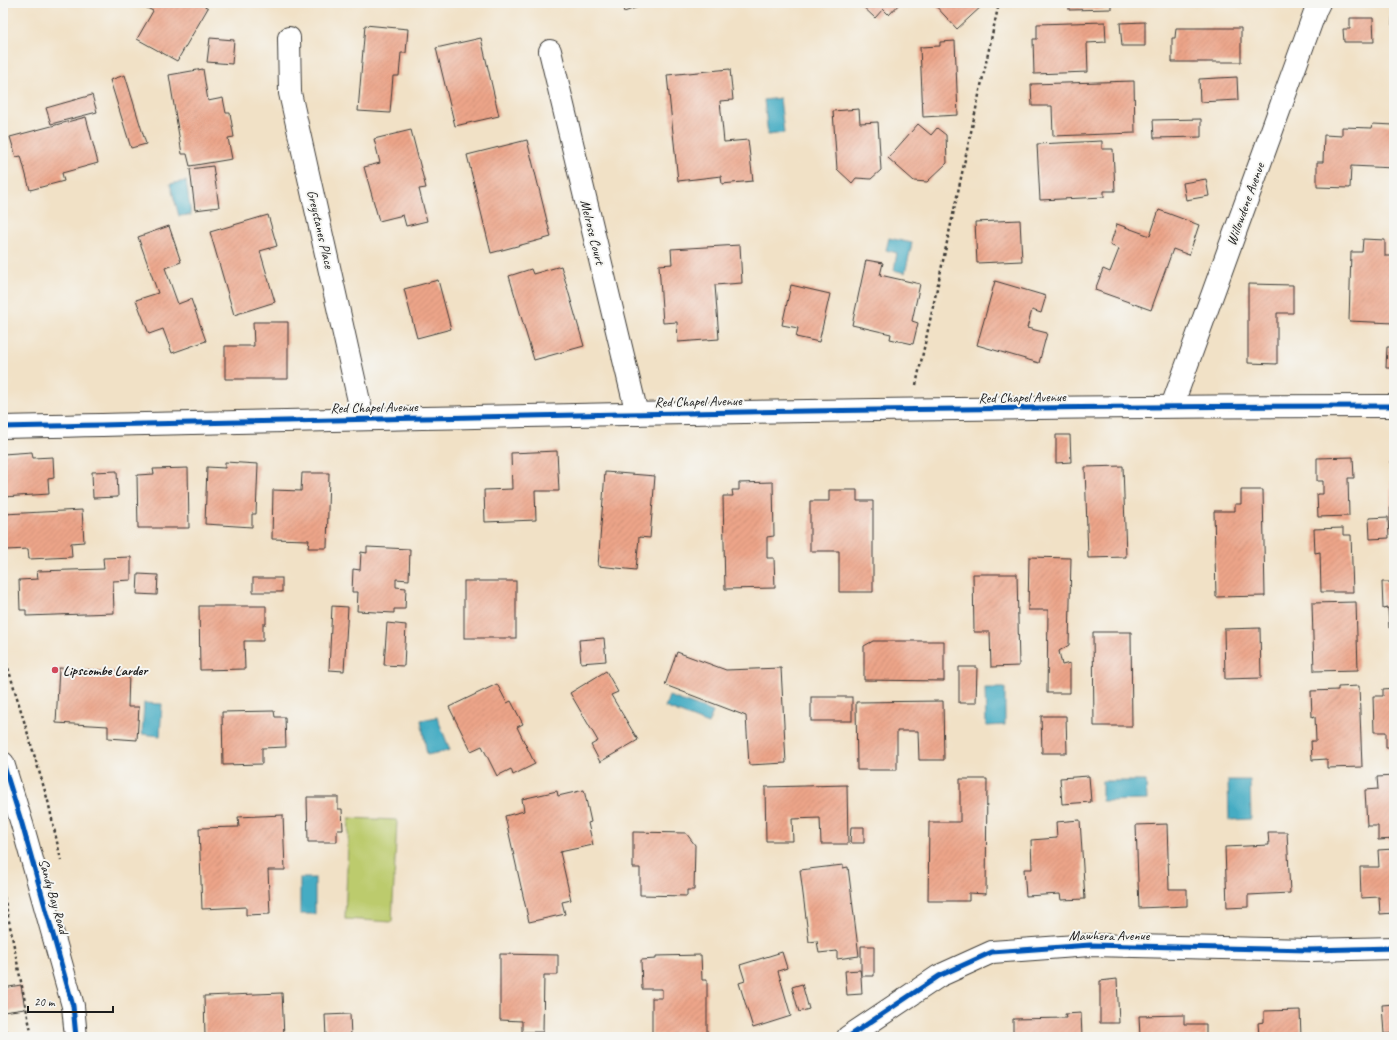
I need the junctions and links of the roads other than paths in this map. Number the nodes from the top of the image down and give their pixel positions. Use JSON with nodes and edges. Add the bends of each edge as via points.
{"nodes":[{"id":1,"x":1319,"y":3,"type":"edge"},
{"id":2,"x":289,"y":38,"type":"dead end"},
{"id":3,"x":550,"y":51,"type":"dead end"},
{"id":4,"x":1172,"y":406,"type":"junction"},
{"id":5,"x":1394,"y":406,"type":"edge"},
{"id":6,"x":637,"y":414,"type":"junction"},
{"id":7,"x":363,"y":419,"type":"junction"},
{"id":8,"x":3,"y":427,"type":"edge"},
{"id":9,"x":3,"y":763,"type":"edge"},
{"id":10,"x":1394,"y":948,"type":"edge"},
{"id":11,"x":76,"y":1037,"type":"edge"},
{"id":12,"x":848,"y":1037,"type":"edge"}],
"edges":[{"from":1,"to":4,"type":"street","name":"Willowdene Avenue"},
{"from":2,"to":7,"type":"street","name":"Greystanes Place","via":[[290,93]]},
{"from":3,"to":6,"type":"street","name":"Melrose Court"},
{"from":4,"to":5,"type":"street","name":"Red Chapel Avenue"},
{"from":4,"to":6,"type":"street","name":"Red Chapel Avenue"},
{"from":6,"to":7,"type":"street","name":"Red Chapel Avenue"},
{"from":7,"to":8,"type":"street","name":"Red Chapel Avenue"},
{"from":9,"to":11,"type":"street","name":"Sandy Bay Road","via":[[73,1006]]},
{"from":10,"to":12,"type":"street","name":"Mawhera Avenue","via":[[1310,950],[1090,945],[992,952],[939,976]]}]}
